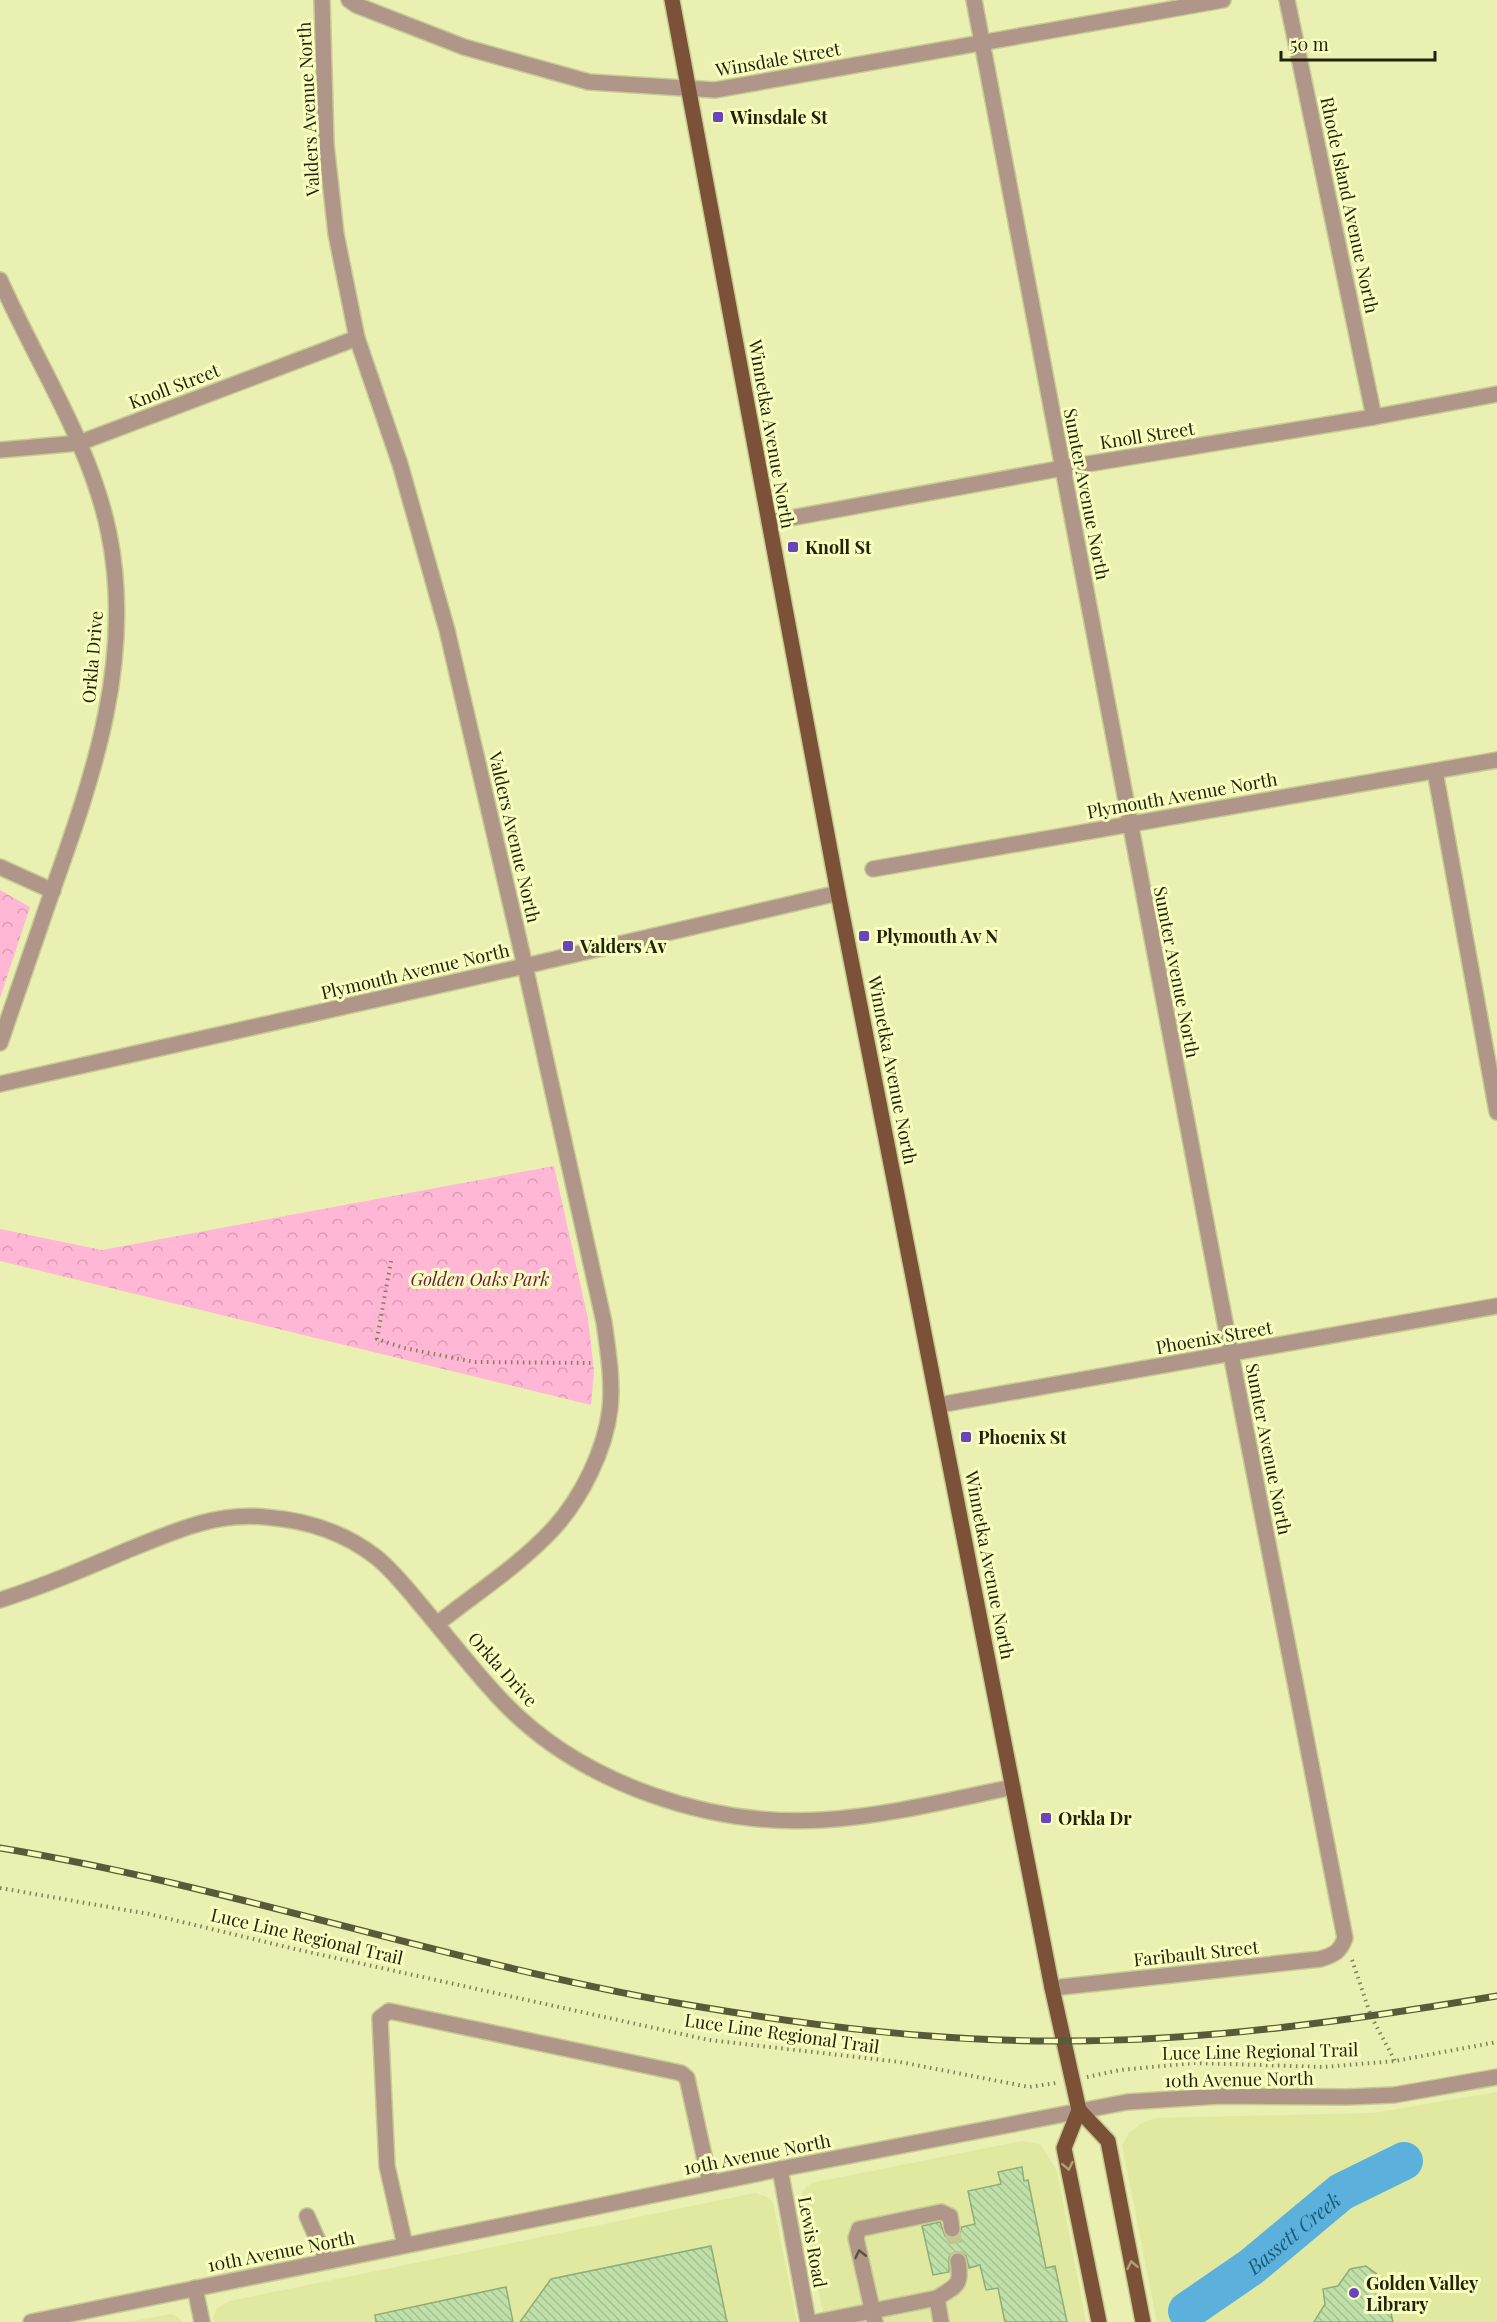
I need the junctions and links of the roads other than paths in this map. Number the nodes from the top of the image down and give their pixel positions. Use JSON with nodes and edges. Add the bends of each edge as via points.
{"nodes":[{"id":1,"x":322,"y":0,"type":"edge"},
{"id":2,"x":349,"y":0,"type":"edge"},
{"id":3,"x":672,"y":0,"type":"edge"},
{"id":4,"x":974,"y":0,"type":"edge"},
{"id":5,"x":1222,"y":0,"type":"edge"},
{"id":6,"x":1287,"y":0,"type":"edge"},
{"id":7,"x":982,"y":42,"type":"junction"},
{"id":8,"x":689,"y":90,"type":"junction"},
{"id":9,"x":0,"y":280,"type":"edge"},
{"id":10,"x":357,"y":338,"type":"junction"},
{"id":11,"x":1497,"y":394,"type":"edge"},
{"id":12,"x":1374,"y":417,"type":"junction"},
{"id":13,"x":79,"y":442,"type":"junction"},
{"id":14,"x":0,"y":450,"type":"edge"},
{"id":15,"x":1063,"y":468,"type":"junction"},
{"id":16,"x":769,"y":522,"type":"junction"},
{"id":17,"x":1497,"y":760,"type":"edge"},
{"id":18,"x":1435,"y":771,"type":"junction"},
{"id":19,"x":1129,"y":823,"type":"junction"},
{"id":20,"x":0,"y":867,"type":"edge"},
{"id":21,"x":873,"y":869,"type":"dead end"},
{"id":22,"x":53,"y":891,"type":"junction"},
{"id":23,"x":838,"y":893,"type":"junction"},
{"id":24,"x":525,"y":966,"type":"junction"},
{"id":25,"x":0,"y":1044,"type":"edge"},
{"id":26,"x":0,"y":1084,"type":"edge"},
{"id":27,"x":1497,"y":1112,"type":"edge"},
{"id":28,"x":1497,"y":1306,"type":"edge"},
{"id":29,"x":1231,"y":1354,"type":"junction"},
{"id":30,"x":939,"y":1405,"type":"junction"},
{"id":31,"x":0,"y":1600,"type":"edge"},
{"id":32,"x":436,"y":1624,"type":"junction"},
{"id":33,"x":1014,"y":1787,"type":"junction"},
{"id":34,"x":1341,"y":1949,"type":"joint"},
{"id":35,"x":1052,"y":1988,"type":"junction"},
{"id":36,"x":1497,"y":2077,"type":"edge"},
{"id":37,"x":1079,"y":2110,"type":"junction"},
{"id":38,"x":780,"y":2169,"type":"junction"},
{"id":39,"x":710,"y":2183,"type":"junction"},
{"id":40,"x":307,"y":2217,"type":"dead end"},
{"id":41,"x":952,"y":2229,"type":"tunnel mouth"},
{"id":42,"x":405,"y":2245,"type":"junction"},
{"id":43,"x":327,"y":2261,"type":"junction"},
{"id":44,"x":958,"y":2261,"type":"tunnel mouth"},
{"id":45,"x":195,"y":2288,"type":"junction"},
{"id":46,"x":937,"y":2298,"type":"junction"},
{"id":47,"x":94,"y":2315,"type":"edge"},
{"id":48,"x":874,"y":2317,"type":"edge"},
{"id":49,"x":31,"y":2322,"type":"edge"},
{"id":50,"x":201,"y":2322,"type":"edge"},
{"id":51,"x":808,"y":2322,"type":"edge"},
{"id":52,"x":817,"y":2322,"type":"edge"},
{"id":53,"x":941,"y":2322,"type":"edge"},
{"id":54,"x":1099,"y":2322,"type":"edge"},
{"id":55,"x":1143,"y":2322,"type":"edge"}],
"edges":[{"from":1,"to":10,"type":"street","name":"Valders Avenue North","via":[[326,144],[336,234]]},
{"from":2,"to":8,"type":"street","name":"Winsdale Street","via":[[464,47],[545,71],[589,82]]},
{"from":3,"to":8,"type":"main road","name":"Winnetka Avenue North"},
{"from":4,"to":7,"type":"street","name":"Sumter Avenue North"},
{"from":5,"to":7,"type":"street","name":"Winsdale Street"},
{"from":6,"to":12,"type":"street","name":"Rhode Island Avenue North"},
{"from":7,"to":8,"type":"street","name":"Winsdale Street","via":[[716,90]]},
{"from":7,"to":15,"type":"street","name":"Sumter Avenue North"},
{"from":8,"to":16,"type":"main road","name":"Winnetka Avenue North"},
{"from":9,"to":13,"type":"street","name":"Orkla Drive"},
{"from":10,"to":13,"type":"street","name":"Knoll Street"},
{"from":10,"to":24,"type":"street","name":"Valders Avenue North","via":[[400,464],[438,598]]},
{"from":11,"to":12,"type":"street","name":"Knoll Street"},
{"from":12,"to":15,"type":"street","name":"Knoll Street"},
{"from":13,"to":14,"type":"street","name":"Knoll Street"},
{"from":13,"to":22,"type":"street","name":"Orkla Drive","via":[[109,535],[116,602],[113,674],[103,736],[89,787]]},
{"from":15,"to":16,"type":"street","name":"Knoll Street"},
{"from":15,"to":19,"type":"street","name":"Sumter Avenue North"},
{"from":16,"to":23,"type":"main road","name":"Winnetka Avenue North"},
{"from":17,"to":18,"type":"street","name":"Plymouth Avenue North"},
{"from":18,"to":19,"type":"street","name":"Plymouth Avenue North"},
{"from":18,"to":27,"type":"street"},
{"from":19,"to":21,"type":"street","name":"Plymouth Avenue North"},
{"from":19,"to":29,"type":"street","name":"Sumter Avenue North"},
{"from":20,"to":22,"type":"street"},
{"from":22,"to":25,"type":"street","name":"Orkla Drive"},
{"from":23,"to":24,"type":"street","name":"Plymouth Avenue North"},
{"from":23,"to":30,"type":"main road","name":"Winnetka Avenue North"},
{"from":24,"to":26,"type":"street","name":"Plymouth Avenue North"},
{"from":24,"to":32,"type":"street","name":"Valders Avenue North","via":[[604,1322],[610,1365],[609,1409],[599,1451],[580,1491],[554,1527],[524,1556]]},
{"from":28,"to":29,"type":"street","name":"Phoenix Street"},
{"from":29,"to":30,"type":"street","name":"Phoenix Street"},
{"from":29,"to":34,"type":"street","name":"Sumter Avenue North","via":[[1345,1927]]},
{"from":30,"to":33,"type":"main road","name":"Winnetka Avenue North"},
{"from":31,"to":32,"type":"street","name":"Orkla Drive","via":[[188,1526],[229,1516],[264,1516],[305,1522],[342,1536],[376,1557]]},
{"from":32,"to":33,"type":"street","name":"Orkla Drive","via":[[504,1704],[549,1743],[600,1773],[652,1796],[765,1821],[822,1820]]},
{"from":33,"to":35,"type":"main road","name":"Winnetka Avenue North"},
{"from":34,"to":35,"type":"street","name":"Faribault Street","via":[[1320,1959]]},
{"from":35,"to":37,"type":"main road","name":"Winnetka Avenue North"},
{"from":36,"to":37,"type":"street","name":"10th Avenue North","via":[[1394,2095],[1175,2098]]},
{"from":37,"to":38,"type":"street","name":"10th Avenue North"},
{"from":37,"to":54,"type":"main road","one_way":true,"via":[[1064,2148]]},
{"from":55,"to":37,"type":"main road","name":"Winnetka Avenue North","one_way":true,"via":[[1108,2141]]},
{"from":38,"to":39,"type":"street","name":"10th Avenue North"},
{"from":38,"to":51,"type":"street","name":"Lewis Road"},
{"from":39,"to":42,"type":"street","name":"10th Avenue North"},
{"from":39,"to":42,"type":"street","via":[[687,2078],[681,2073],[389,2012],[380,2018],[387,2166]]},
{"from":40,"to":43,"type":"street"},
{"from":48,"to":41,"type":"street","one_way":true,"via":[[856,2238],[860,2229],[941,2212],[950,2217]]},
{"from":42,"to":43,"type":"street","name":"10th Avenue North"},
{"from":43,"to":45,"type":"street","name":"10th Avenue North"},
{"from":44,"to":46,"type":"street","via":[[961,2277],[957,2285]]},
{"from":45,"to":47,"type":"street","name":"10th Avenue North"},
{"from":45,"to":50,"type":"street"},
{"from":46,"to":48,"type":"street"},
{"from":46,"to":53,"type":"street"},
{"from":47,"to":49,"type":"street","name":"10th Avenue North"},
{"from":48,"to":52,"type":"street"}]}
